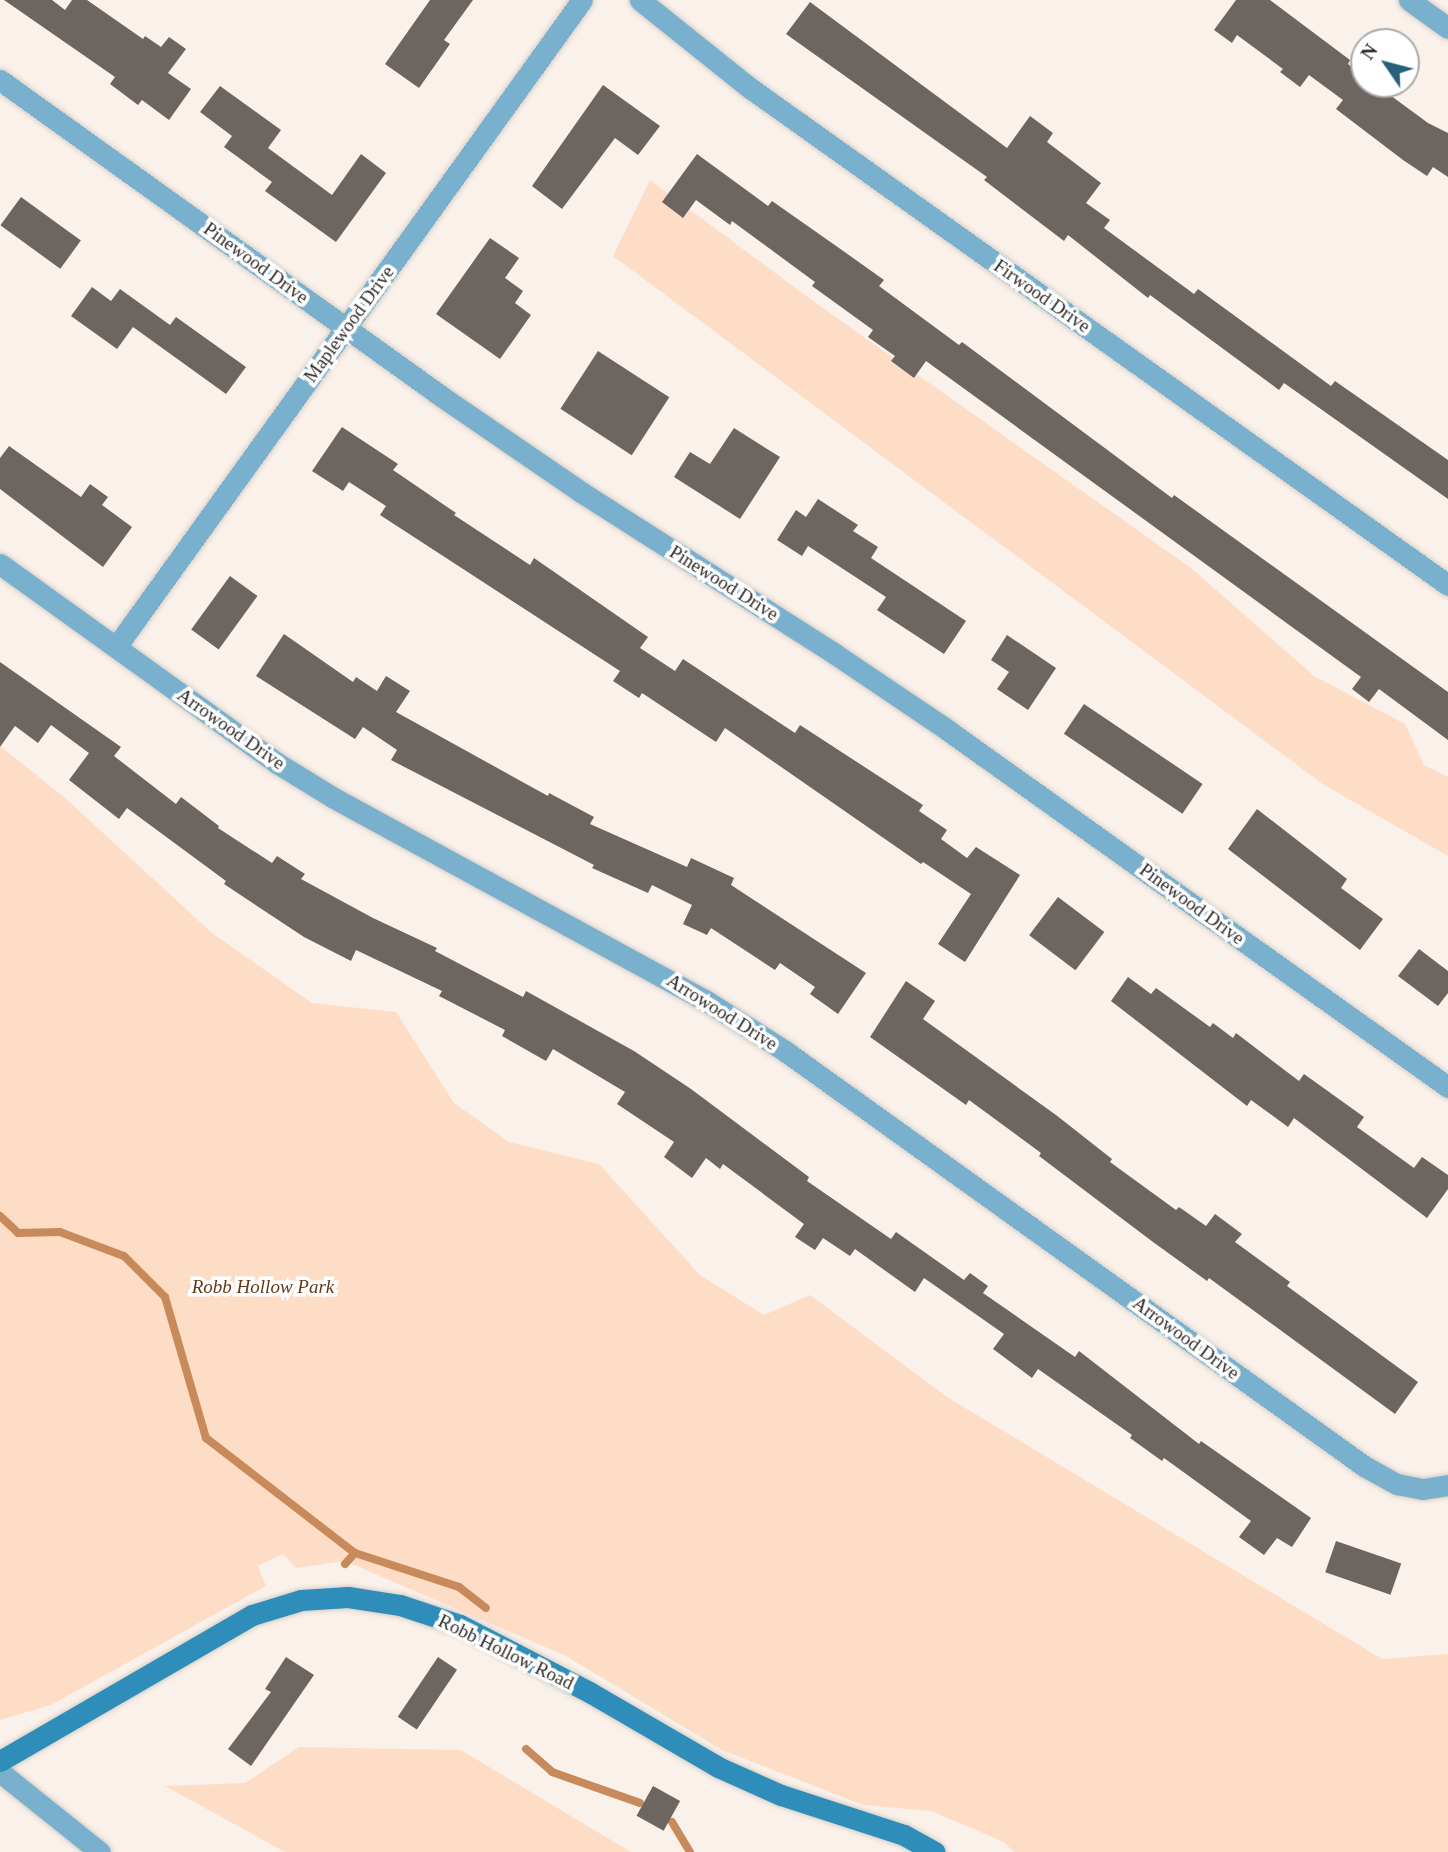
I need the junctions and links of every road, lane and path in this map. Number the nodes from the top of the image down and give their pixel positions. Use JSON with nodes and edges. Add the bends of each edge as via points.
{"nodes":[{"id":1,"x":582,"y":0,"type":"edge"},
{"id":2,"x":640,"y":0,"type":"edge"},
{"id":3,"x":1409,"y":0,"type":"edge"},
{"id":4,"x":1448,"y":28,"type":"edge"},
{"id":5,"x":0,"y":80,"type":"edge"},
{"id":6,"x":346,"y":328,"type":"junction"},
{"id":7,"x":0,"y":564,"type":"edge"},
{"id":8,"x":1448,"y":585,"type":"edge"},
{"id":9,"x":116,"y":647,"type":"junction"},
{"id":10,"x":1448,"y":1087,"type":"edge"},
{"id":11,"x":1448,"y":1485,"type":"edge"},
{"id":12,"x":0,"y":1761,"type":"edge"},
{"id":13,"x":0,"y":1772,"type":"edge"},
{"id":14,"x":100,"y":1852,"type":"edge"},
{"id":15,"x":935,"y":1852,"type":"edge"}],
"edges":[{"from":1,"to":6,"type":"street","name":"Maplewood Drive"},
{"from":2,"to":8,"type":"street","name":"Firwood Drive","via":[[750,88]]},
{"from":3,"to":4,"type":"street"},
{"from":5,"to":6,"type":"street","name":"Pinewood Drive"},
{"from":6,"to":9,"type":"street","name":"Maplewood Drive"},
{"from":6,"to":10,"type":"street","name":"Pinewood Drive","via":[[581,492],[946,729]]},
{"from":7,"to":9,"type":"street","name":"Arrowood Drive"},
{"from":9,"to":11,"type":"street","name":"Arrowood Drive","via":[[277,763],[705,1000],[796,1059],[1364,1466],[1396,1484],[1423,1489]]},
{"from":12,"to":15,"type":"street","name":"Robb Hollow Road","via":[[253,1615],[301,1600],[348,1597],[400,1605],[460,1625],[591,1693],[718,1768],[781,1795],[904,1835]]},
{"from":13,"to":14,"type":"street"}]}
